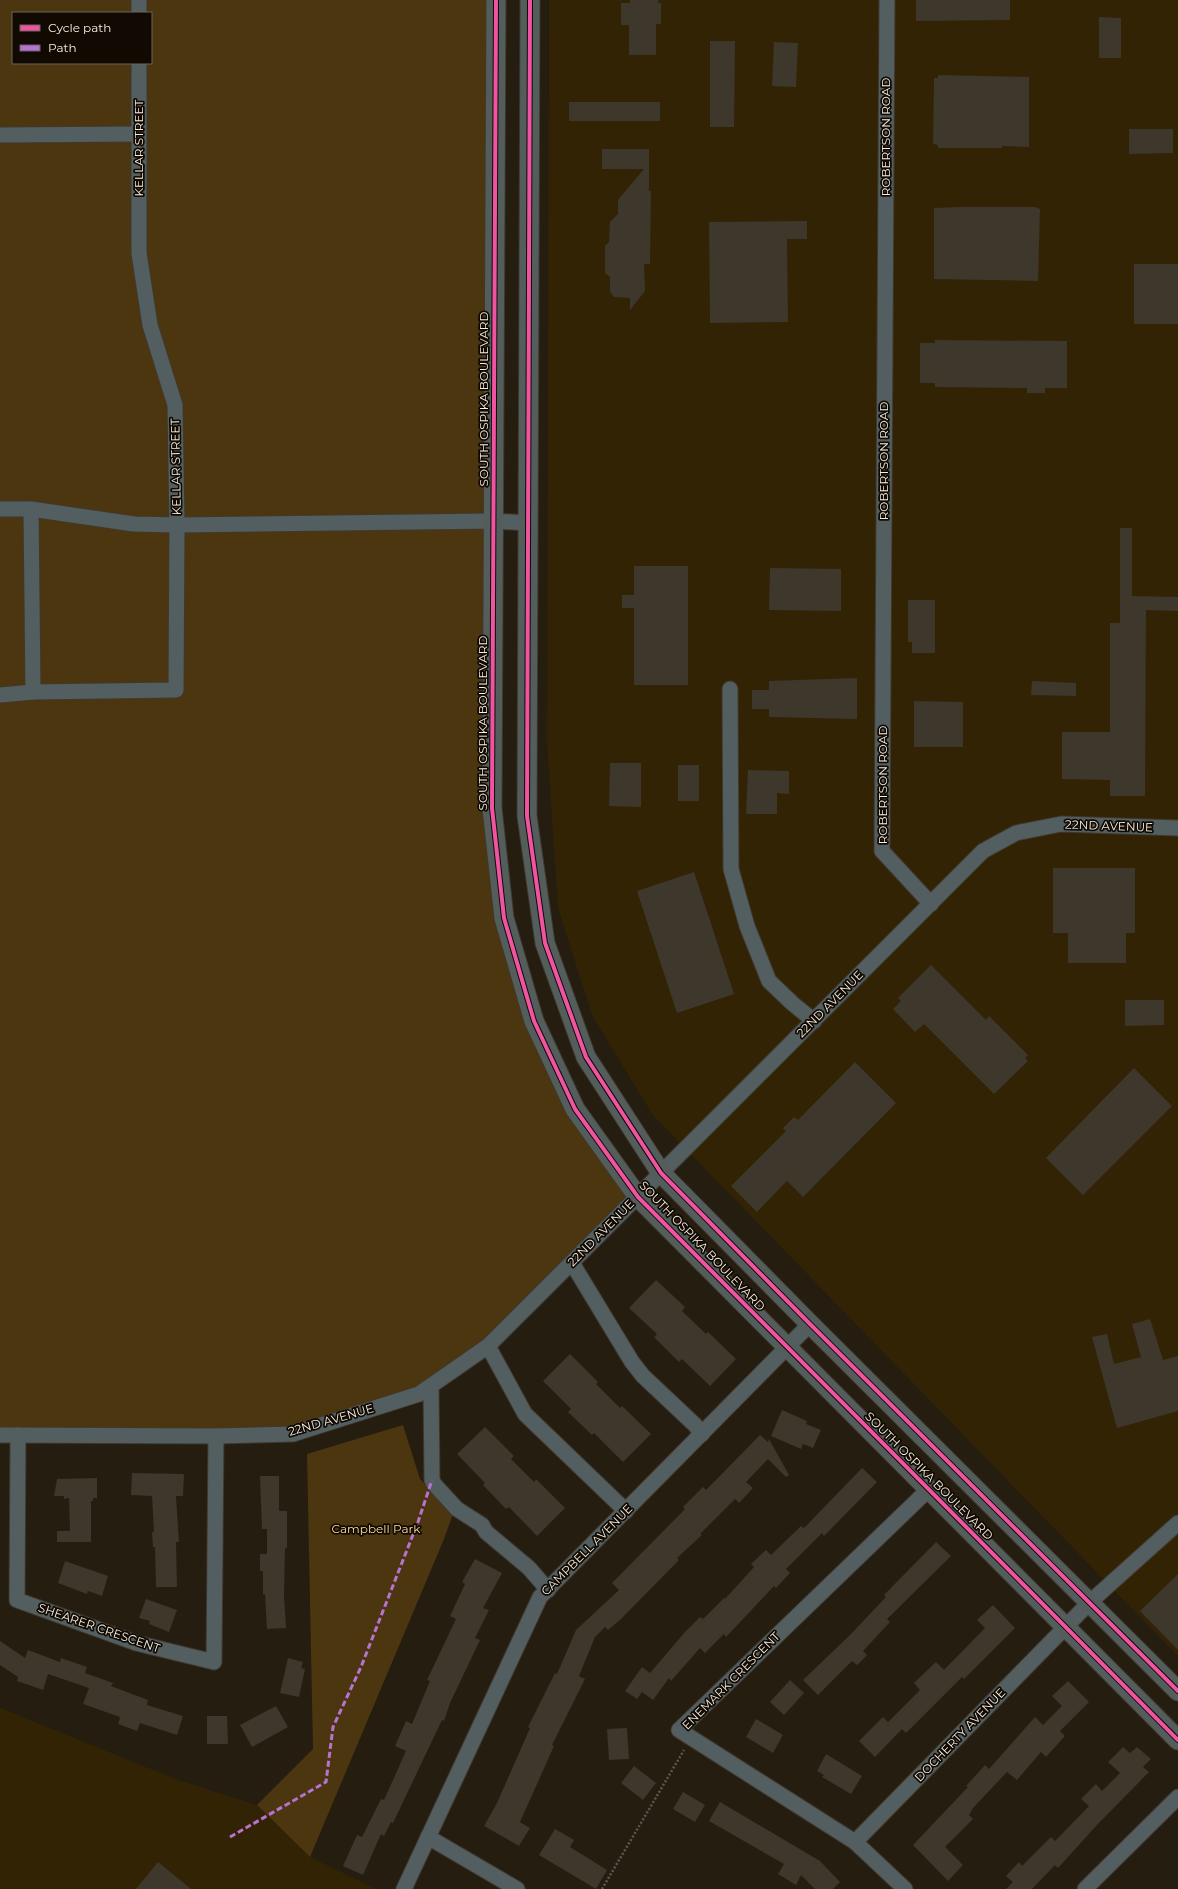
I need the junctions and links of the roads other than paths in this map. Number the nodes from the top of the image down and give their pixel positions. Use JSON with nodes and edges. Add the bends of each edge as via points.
{"nodes":[{"id":1,"x":139,"y":0,"type":"edge"},
{"id":2,"x":496,"y":0,"type":"edge"},
{"id":3,"x":530,"y":0,"type":"edge"},
{"id":4,"x":887,"y":0,"type":"edge"},
{"id":5,"x":139,"y":12,"type":"edge"},
{"id":6,"x":139,"y":64,"type":"edge"},
{"id":7,"x":139,"y":134,"type":"junction"},
{"id":8,"x":0,"y":135,"type":"edge"},
{"id":9,"x":0,"y":508,"type":"edge"},
{"id":10,"x":31,"y":509,"type":"junction"},
{"id":11,"x":493,"y":521,"type":"junction"},
{"id":12,"x":528,"y":522,"type":"junction"},
{"id":13,"x":177,"y":525,"type":"junction"},
{"id":14,"x":730,"y":689,"type":"dead end"},
{"id":15,"x":33,"y":692,"type":"junction"},
{"id":16,"x":0,"y":696,"type":"edge"},
{"id":17,"x":1178,"y":828,"type":"edge"},
{"id":18,"x":931,"y":904,"type":"junction"},
{"id":19,"x":814,"y":1021,"type":"junction"},
{"id":20,"x":661,"y":1173,"type":"junction"},
{"id":21,"x":638,"y":1197,"type":"junction"},
{"id":22,"x":572,"y":1263,"type":"junction"},
{"id":23,"x":810,"y":1324,"type":"junction"},
{"id":24,"x":488,"y":1346,"type":"junction"},
{"id":25,"x":787,"y":1348,"type":"junction"},
{"id":26,"x":431,"y":1386,"type":"junction"},
{"id":27,"x":702,"y":1434,"type":"junction"},
{"id":28,"x":0,"y":1435,"type":"edge"},
{"id":29,"x":18,"y":1435,"type":"junction"},
{"id":30,"x":216,"y":1436,"type":"junction"},
{"id":31,"x":928,"y":1490,"type":"junction"},
{"id":32,"x":626,"y":1511,"type":"junction"},
{"id":33,"x":1178,"y":1523,"type":"edge"},
{"id":34,"x":548,"y":1590,"type":"junction"},
{"id":35,"x":1089,"y":1603,"type":"junction"},
{"id":36,"x":1066,"y":1627,"type":"junction"},
{"id":37,"x":1178,"y":1691,"type":"edge"},
{"id":38,"x":1178,"y":1740,"type":"edge"},
{"id":39,"x":1178,"y":1797,"type":"edge"},
{"id":40,"x":428,"y":1836,"type":"junction"},
{"id":41,"x":855,"y":1842,"type":"junction"},
{"id":42,"x":404,"y":1889,"type":"edge"},
{"id":43,"x":517,"y":1889,"type":"edge"},
{"id":44,"x":905,"y":1889,"type":"edge"},
{"id":45,"x":1085,"y":1889,"type":"edge"}],
"edges":[{"from":1,"to":5,"type":"street"},
{"from":2,"to":11,"type":"main road","name":"SOUTH OSPIKA BOULEVARD"},
{"from":3,"to":12,"type":"main road","name":"SOUTH OSPIKA BOULEVARD"},
{"from":4,"to":18,"type":"street","name":"ROBERTSON ROAD","via":[[882,851]]},
{"from":6,"to":7,"type":"street","name":"KELLAR STREET"},
{"from":7,"to":8,"type":"street"},
{"from":7,"to":13,"type":"street","name":"KELLAR STREET","via":[[139,254],[150,325],[175,406]]},
{"from":9,"to":10,"type":"street"},
{"from":10,"to":13,"type":"street","via":[[134,524]]},
{"from":10,"to":15,"type":"street"},
{"from":11,"to":12,"type":"street","name":"KELLAR STREET"},
{"from":11,"to":13,"type":"street","name":"KELLAR STREET"},
{"from":11,"to":21,"type":"main road","name":"SOUTH OSPIKA BOULEVARD","via":[[492,808],[504,918],[534,1021],[575,1109]]},
{"from":12,"to":20,"type":"main road","name":"SOUTH OSPIKA BOULEVARD","via":[[527,816],[545,943],[586,1057]]},
{"from":13,"to":15,"type":"street","via":[[176,690]]},
{"from":14,"to":19,"type":"street","via":[[731,869],[747,926],[770,981]]},
{"from":15,"to":16,"type":"street"},
{"from":17,"to":18,"type":"street","name":"22ND AVENUE","via":[[1061,824],[1016,833],[983,852]]},
{"from":18,"to":19,"type":"street","name":"22ND AVENUE"},
{"from":19,"to":20,"type":"street","name":"22ND AVENUE"},
{"from":20,"to":21,"type":"street","name":"22ND AVENUE"},
{"from":20,"to":23,"type":"main road","name":"SOUTH OSPIKA BOULEVARD"},
{"from":21,"to":22,"type":"street","name":"22ND AVENUE"},
{"from":21,"to":25,"type":"main road","name":"SOUTH OSPIKA BOULEVARD"},
{"from":22,"to":24,"type":"street","name":"22ND AVENUE"},
{"from":22,"to":27,"type":"street","via":[[632,1362]]},
{"from":23,"to":25,"type":"street","name":"CAMPBELL AVENUE"},
{"from":23,"to":35,"type":"main road","name":"SOUTH OSPIKA BOULEVARD"},
{"from":24,"to":26,"type":"street","name":"22ND AVENUE"},
{"from":24,"to":32,"type":"street","via":[[525,1414]]},
{"from":25,"to":27,"type":"street","name":"CAMPBELL AVENUE"},
{"from":25,"to":31,"type":"main road","name":"SOUTH OSPIKA BOULEVARD"},
{"from":26,"to":30,"type":"street","name":"22ND AVENUE","via":[[419,1394],[293,1434]]},
{"from":26,"to":34,"type":"street","via":[[434,1484],[457,1509],[482,1525],[486,1532],[529,1568]]},
{"from":27,"to":32,"type":"street","name":"CAMPBELL AVENUE"},
{"from":28,"to":29,"type":"street","name":"22ND AVENUE"},
{"from":29,"to":30,"type":"street","name":"22ND AVENUE"},
{"from":29,"to":30,"type":"street","name":"SHEARER CRESCENT","via":[[17,1600],[136,1643],[214,1662]]},
{"from":31,"to":36,"type":"main road","name":"SOUTH OSPIKA BOULEVARD"},
{"from":31,"to":41,"type":"street","name":"ENEMARK CRESCENT","via":[[679,1730]]},
{"from":32,"to":34,"type":"street","name":"CAMPBELL AVENUE"},
{"from":33,"to":35,"type":"street","name":"DOCHERTY AVENUE"},
{"from":34,"to":40,"type":"street","name":"CAMPBELL AVENUE","via":[[540,1597]]},
{"from":35,"to":36,"type":"street","name":"DOCHERTY AVENUE"},
{"from":35,"to":37,"type":"main road","name":"SOUTH OSPIKA BOULEVARD"},
{"from":36,"to":38,"type":"main road","name":"SOUTH OSPIKA BOULEVARD"},
{"from":36,"to":41,"type":"street","name":"DOCHERTY AVENUE"},
{"from":39,"to":45,"type":"street"},
{"from":40,"to":42,"type":"street","name":"CAMPBELL AVENUE"},
{"from":40,"to":43,"type":"street"},
{"from":41,"to":44,"type":"street","name":"ENEMARK CRESCENT"}]}
